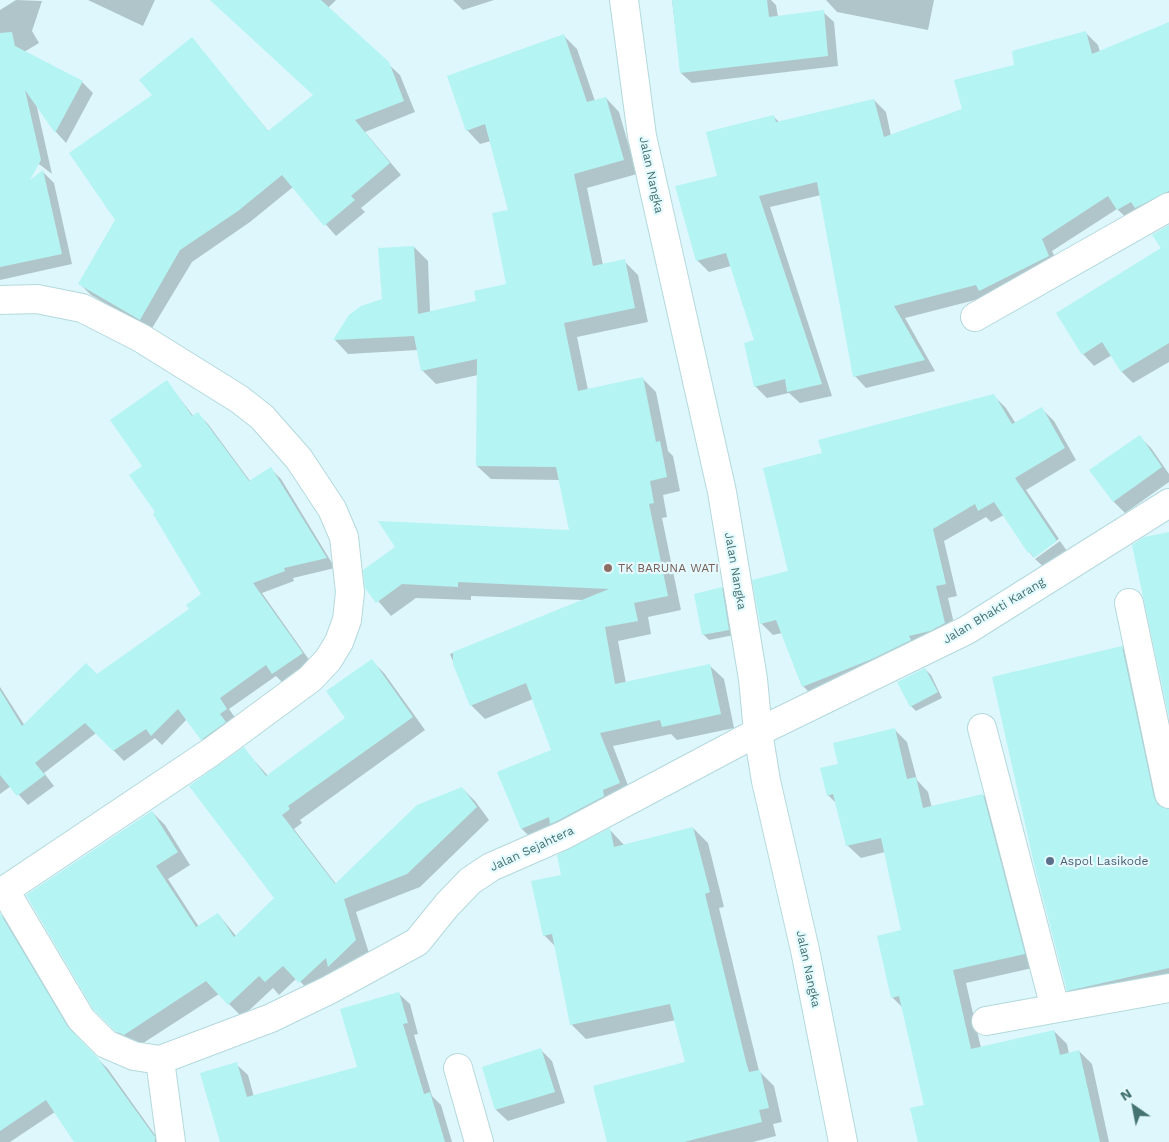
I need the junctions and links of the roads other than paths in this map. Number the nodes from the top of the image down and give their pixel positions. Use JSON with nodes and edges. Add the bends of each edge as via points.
{"nodes":[{"id":1,"x":624,"y":0,"type":"edge"},
{"id":2,"x":1169,"y":207,"type":"edge"},
{"id":3,"x":0,"y":300,"type":"edge"},
{"id":4,"x":975,"y":317,"type":"dead end"},
{"id":5,"x":1169,"y":503,"type":"edge"},
{"id":6,"x":1130,"y":603,"type":"dead end"},
{"id":7,"x":982,"y":728,"type":"dead end"},
{"id":8,"x":758,"y":732,"type":"junction"},
{"id":9,"x":1169,"y":794,"type":"edge"},
{"id":10,"x":1,"y":891,"type":"edge"},
{"id":11,"x":1169,"y":988,"type":"edge"},
{"id":12,"x":1055,"y":1008,"type":"junction"},
{"id":13,"x":986,"y":1021,"type":"dead end"},
{"id":14,"x":160,"y":1060,"type":"junction"},
{"id":15,"x":458,"y":1068,"type":"dead end"},
{"id":16,"x":171,"y":1142,"type":"edge"},
{"id":17,"x":479,"y":1142,"type":"edge"},
{"id":18,"x":843,"y":1142,"type":"edge"}],
"edges":[{"from":1,"to":8,"type":"street","name":"Jalan Nangka","via":[[642,136],[722,492],[753,679]]},
{"from":2,"to":4,"type":"street"},
{"from":3,"to":10,"type":"street","via":[[37,299],[82,308],[141,338],[240,399],[262,417],[298,458],[332,509],[344,537],[350,592],[347,620],[339,642],[310,679],[211,752]]},
{"from":5,"to":8,"type":"street","name":"Jalan Bhakti Karang","via":[[967,630]]},
{"from":6,"to":9,"type":"street"},
{"from":7,"to":12,"type":"street"},
{"from":8,"to":14,"type":"street","name":"Jalan Sejahtera","via":[[564,835],[490,866],[470,881],[417,942],[330,990],[271,1018]]},
{"from":8,"to":18,"type":"street","name":"Jalan Nangka"},
{"from":10,"to":14,"type":"street","via":[[11,900],[81,1019],[106,1044],[134,1056]]},
{"from":11,"to":12,"type":"street"},
{"from":12,"to":13,"type":"street"},
{"from":14,"to":16,"type":"street"},
{"from":15,"to":17,"type":"street"}]}
